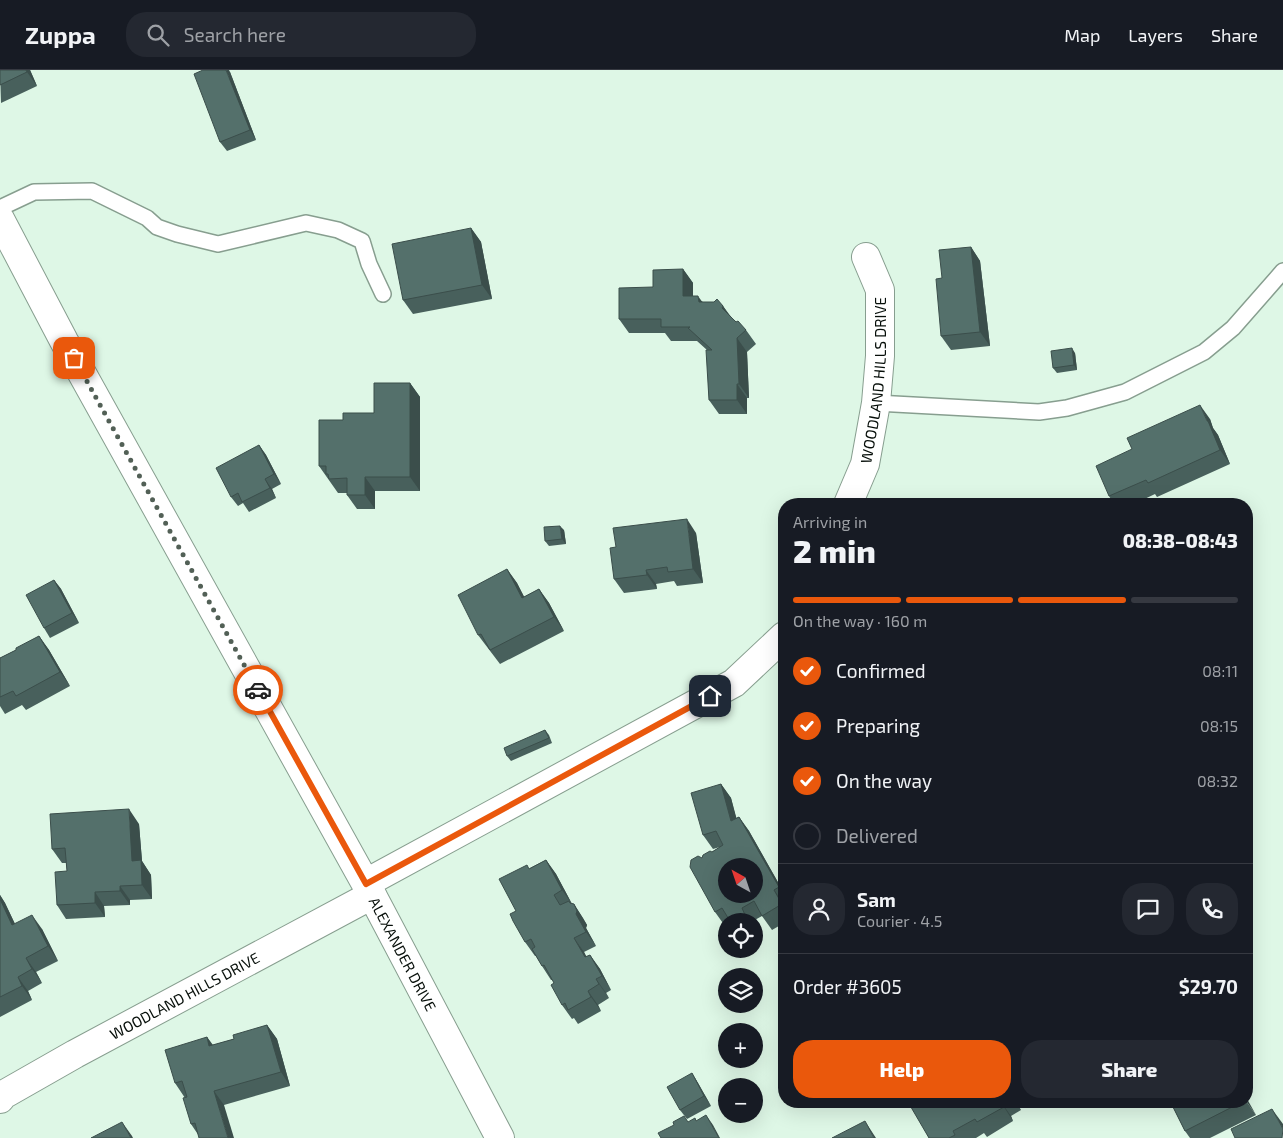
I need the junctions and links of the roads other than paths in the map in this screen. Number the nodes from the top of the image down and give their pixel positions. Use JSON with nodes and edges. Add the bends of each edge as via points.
{"nodes":[{"id":1,"x":0,"y":208,"type":"edge"},
{"id":2,"x":0,"y":218,"type":"edge"},
{"id":3,"x":866,"y":257,"type":"dead end"},
{"id":4,"x":1283,"y":271,"type":"edge"},
{"id":5,"x":383,"y":294,"type":"dead end"},
{"id":6,"x":876,"y":403,"type":"junction"},
{"id":7,"x":851,"y":498,"type":"edge"},
{"id":8,"x":778,"y":642,"type":"edge"},
{"id":9,"x":369,"y":889,"type":"junction"},
{"id":10,"x":1,"y":1096,"type":"edge"},
{"id":11,"x":500,"y":1138,"type":"edge"}],
"edges":[{"from":1,"to":5,"type":"lane","via":[[34,192],[92,192],[148,218],[157,226],[218,244],[306,223],[338,230],[362,241]]},
{"from":2,"to":9,"type":"street","name":"ALEXANDER DRIVE","via":[[64,341]]},
{"from":3,"to":6,"type":"street","name":"WOODLAND HILLS DRIVE","via":[[880,290]]},
{"from":4,"to":6,"type":"lane","via":[[1233,328],[1204,352],[1124,392],[1067,408],[1039,412]]},
{"from":6,"to":7,"type":"street","name":"WOODLAND HILLS DRIVE","via":[[865,464]]},
{"from":8,"to":9,"type":"street","name":"WOODLAND HILLS DRIVE","via":[[734,683]]},
{"from":9,"to":10,"type":"street","name":"WOODLAND HILLS DRIVE"},
{"from":9,"to":11,"type":"street","name":"ALEXANDER DRIVE"}]}
